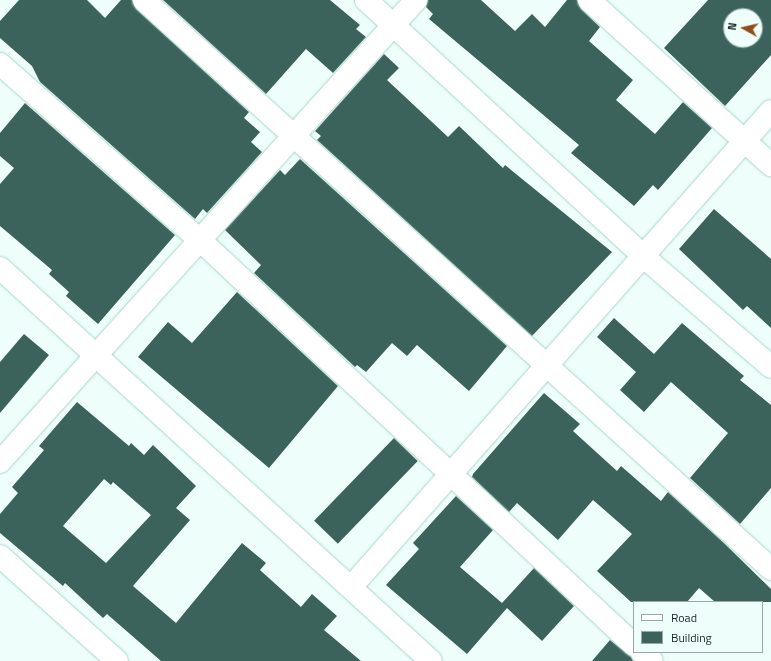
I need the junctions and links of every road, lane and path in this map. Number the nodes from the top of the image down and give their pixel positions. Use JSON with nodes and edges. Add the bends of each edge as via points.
{"nodes":[{"id":1,"x":144,"y":0,"type":"edge"},
{"id":2,"x":366,"y":0,"type":"edge"},
{"id":3,"x":416,"y":0,"type":"edge"},
{"id":4,"x":589,"y":0,"type":"edge"},
{"id":5,"x":394,"y":25,"type":"junction"},
{"id":6,"x":0,"y":64,"type":"edge"},
{"id":7,"x":771,"y":111,"type":"edge"},
{"id":8,"x":295,"y":135,"type":"junction"},
{"id":9,"x":744,"y":142,"type":"junction"},
{"id":10,"x":771,"y":165,"type":"edge"},
{"id":11,"x":201,"y":241,"type":"junction"},
{"id":12,"x":643,"y":256,"type":"junction"},
{"id":13,"x":0,"y":268,"type":"edge"},
{"id":14,"x":96,"y":356,"type":"junction"},
{"id":15,"x":548,"y":364,"type":"junction"},
{"id":16,"x":771,"y":367,"type":"edge"},
{"id":17,"x":0,"y":462,"type":"edge"},
{"id":18,"x":449,"y":476,"type":"junction"},
{"id":19,"x":0,"y":556,"type":"edge"},
{"id":20,"x":771,"y":568,"type":"edge"},
{"id":21,"x":352,"y":586,"type":"junction"},
{"id":22,"x":633,"y":644,"type":"edge"},
{"id":23,"x":643,"y":653,"type":"edge"},
{"id":24,"x":117,"y":661,"type":"edge"},
{"id":25,"x":431,"y":661,"type":"edge"},
{"id":26,"x":652,"y":661,"type":"edge"}],
"edges":[{"from":1,"to":8,"type":"street"},
{"from":2,"to":5,"type":"street"},
{"from":3,"to":5,"type":"street"},
{"from":4,"to":9,"type":"street"},
{"from":5,"to":8,"type":"street"},
{"from":5,"to":12,"type":"street"},
{"from":6,"to":11,"type":"street"},
{"from":7,"to":9,"type":"street"},
{"from":8,"to":11,"type":"street"},
{"from":8,"to":15,"type":"street"},
{"from":9,"to":10,"type":"street"},
{"from":9,"to":12,"type":"street"},
{"from":11,"to":14,"type":"street"},
{"from":11,"to":18,"type":"street"},
{"from":12,"to":15,"type":"street"},
{"from":12,"to":16,"type":"street"},
{"from":13,"to":14,"type":"street"},
{"from":14,"to":17,"type":"street"},
{"from":14,"to":21,"type":"street"},
{"from":15,"to":18,"type":"street"},
{"from":15,"to":20,"type":"street"},
{"from":18,"to":21,"type":"street"},
{"from":18,"to":22,"type":"street"},
{"from":19,"to":24,"type":"street"},
{"from":21,"to":25,"type":"street"},
{"from":23,"to":26,"type":"street"}]}
